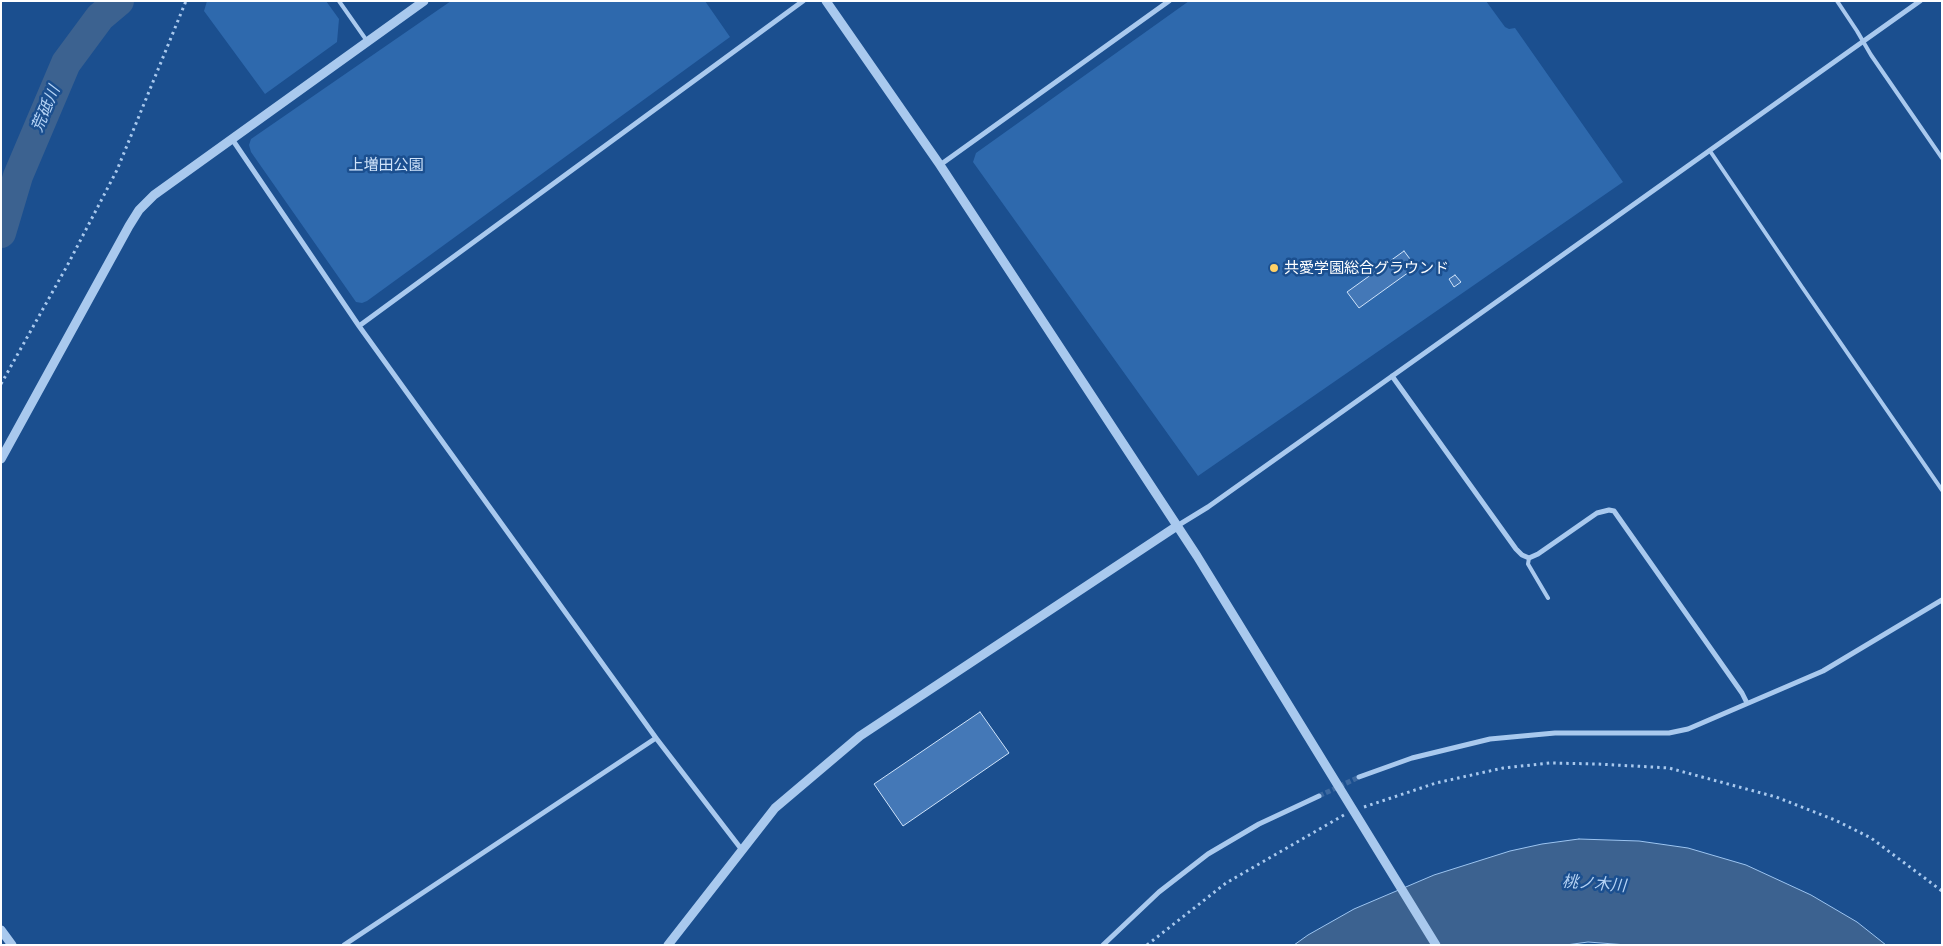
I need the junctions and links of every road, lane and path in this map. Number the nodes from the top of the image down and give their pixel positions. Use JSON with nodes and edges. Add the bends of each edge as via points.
{"nodes":[{"id":1,"x":186,"y":1,"type":"edge"},
{"id":2,"x":339,"y":1,"type":"edge"},
{"id":3,"x":424,"y":1,"type":"edge"},
{"id":4,"x":803,"y":1,"type":"edge"},
{"id":5,"x":826,"y":1,"type":"edge"},
{"id":6,"x":1169,"y":1,"type":"edge"},
{"id":7,"x":1837,"y":1,"type":"edge"},
{"id":8,"x":1920,"y":1,"type":"edge"},
{"id":9,"x":367,"y":41,"type":"junction"},
{"id":10,"x":1863,"y":42,"type":"junction"},
{"id":11,"x":232,"y":139,"type":"junction"},
{"id":12,"x":1710,"y":151,"type":"junction"},
{"id":13,"x":1942,"y":158,"type":"edge"},
{"id":14,"x":940,"y":165,"type":"junction"},
{"id":15,"x":359,"y":326,"type":"junction"},
{"id":16,"x":1392,"y":376,"type":"junction"},
{"id":17,"x":1,"y":384,"type":"edge"},
{"id":18,"x":1,"y":459,"type":"edge"},
{"id":19,"x":1942,"y":490,"type":"edge"},
{"id":20,"x":1177,"y":526,"type":"junction"},
{"id":21,"x":1529,"y":558,"type":"junction"},
{"id":22,"x":1548,"y":598,"type":"dead end"},
{"id":23,"x":1942,"y":600,"type":"edge"},
{"id":24,"x":1747,"y":703,"type":"junction"},
{"id":25,"x":656,"y":738,"type":"junction"},
{"id":26,"x":1359,"y":777,"type":"tunnel mouth"},
{"id":27,"x":1319,"y":796,"type":"tunnel mouth"},
{"id":28,"x":1353,"y":810,"type":"junction"},
{"id":29,"x":742,"y":850,"type":"junction"},
{"id":30,"x":1942,"y":891,"type":"edge"},
{"id":31,"x":1,"y":930,"type":"edge"},
{"id":32,"x":12,"y":945,"type":"edge"},
{"id":33,"x":344,"y":945,"type":"edge"},
{"id":34,"x":668,"y":945,"type":"edge"},
{"id":35,"x":1103,"y":945,"type":"edge"},
{"id":36,"x":1146,"y":945,"type":"edge"},
{"id":37,"x":1436,"y":945,"type":"edge"}],
"edges":[{"from":1,"to":17,"type":"path","via":[[117,170]]},
{"from":2,"to":9,"type":"lane"},
{"from":3,"to":9,"type":"street"},
{"from":4,"to":15,"type":"street"},
{"from":5,"to":14,"type":"street"},
{"from":6,"to":14,"type":"street"},
{"from":7,"to":10,"type":"lane"},
{"from":8,"to":10,"type":"street"},
{"from":9,"to":11,"type":"street"},
{"from":10,"to":12,"type":"street"},
{"from":10,"to":13,"type":"lane"},
{"from":11,"to":15,"type":"street"},
{"from":11,"to":18,"type":"street","via":[[154,195],[139,210]]},
{"from":12,"to":16,"type":"street"},
{"from":12,"to":19,"type":"lane"},
{"from":14,"to":20,"type":"street"},
{"from":15,"to":25,"type":"street"},
{"from":16,"to":20,"type":"street"},
{"from":16,"to":21,"type":"street","via":[[1516,549]]},
{"from":20,"to":28,"type":"street"},
{"from":20,"to":29,"type":"street","via":[[860,736],[775,808]]},
{"from":21,"to":22,"type":"lane","via":[[1528,564]]},
{"from":21,"to":24,"type":"street","via":[[1597,513],[1614,511]]},
{"from":23,"to":24,"type":"street","via":[[1837,663]]},
{"from":24,"to":26,"type":"street","via":[[1696,726],[1669,733],[1555,733],[1490,739],[1412,758]]},
{"from":25,"to":29,"type":"street"},
{"from":25,"to":33,"type":"street"},
{"from":27,"to":35,"type":"street","via":[[1259,824],[1208,854],[1159,892]]},
{"from":28,"to":30,"type":"path","via":[[1436,783],[1503,768],[1550,763],[1669,768],[1776,797],[1835,820],[1871,838]]},
{"from":28,"to":36,"type":"path","via":[[1226,883]]},
{"from":28,"to":37,"type":"street"},
{"from":29,"to":34,"type":"street"},
{"from":31,"to":32,"type":"street"}]}
